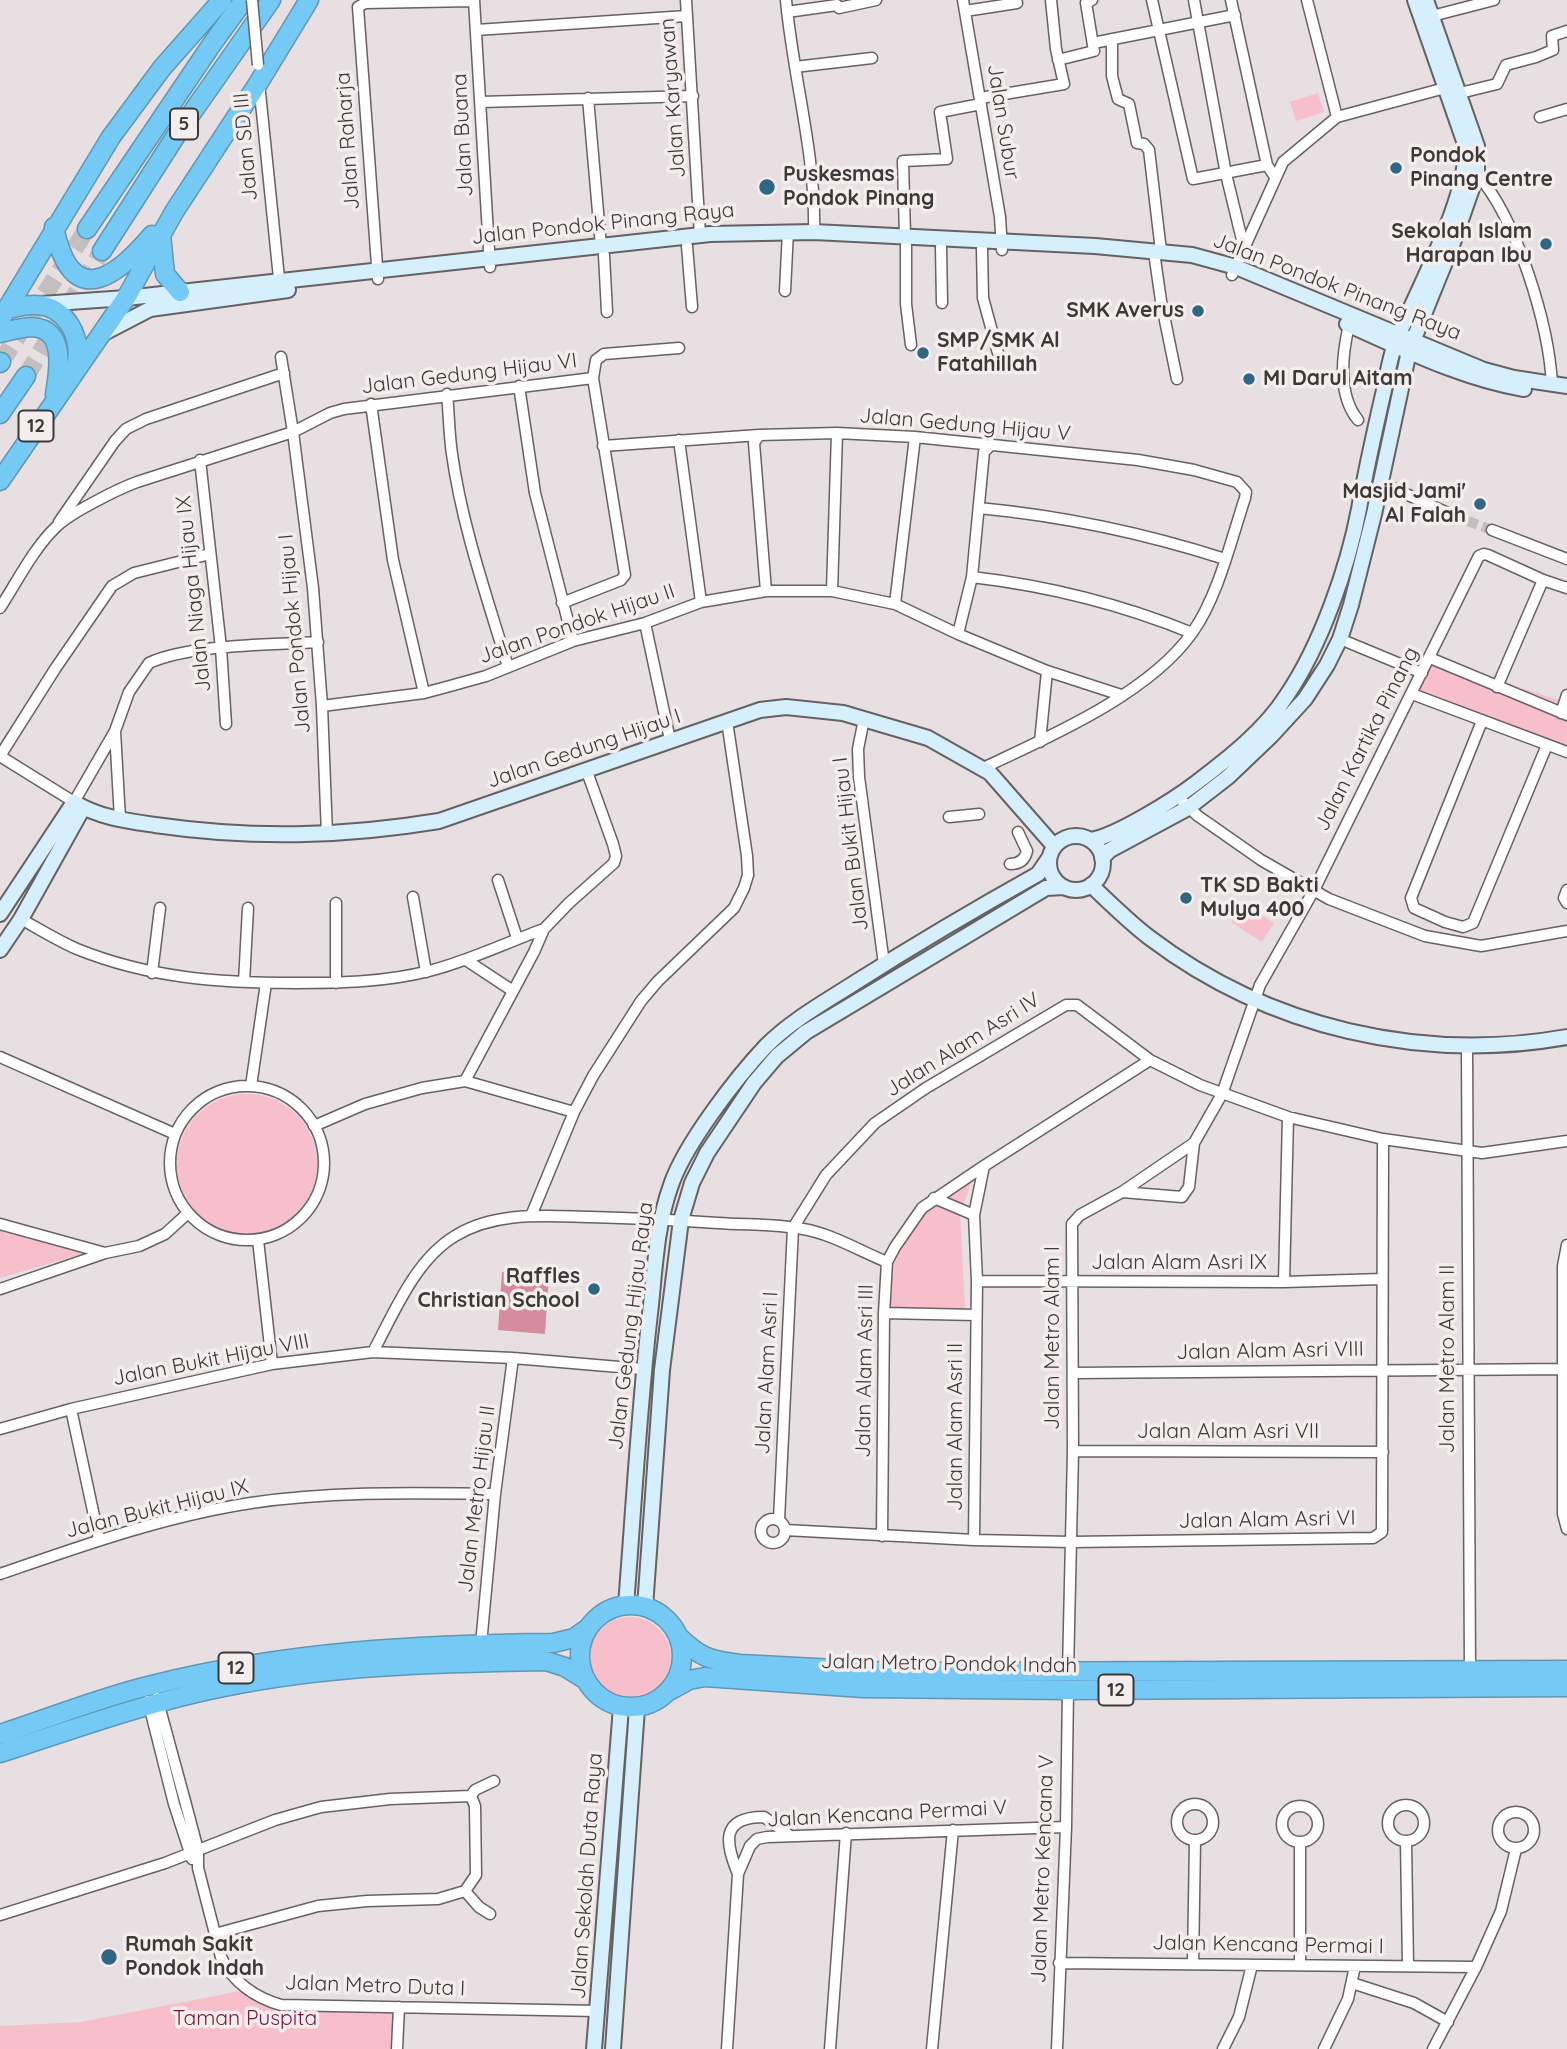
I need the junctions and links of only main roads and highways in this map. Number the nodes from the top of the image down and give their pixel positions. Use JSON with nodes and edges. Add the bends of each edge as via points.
{"nodes":[{"id":1,"x":222,"y":0,"type":"edge"},
{"id":2,"x":244,"y":0,"type":"edge"},
{"id":3,"x":271,"y":0,"type":"edge"},
{"id":4,"x":309,"y":0,"type":"edge"},
{"id":5,"x":1415,"y":0,"type":"edge"},
{"id":6,"x":1426,"y":0,"type":"edge"},
{"id":7,"x":1434,"y":36,"type":"junction"},
{"id":8,"x":1471,"y":171,"type":"junction"},
{"id":9,"x":174,"y":212,"type":"junction"},
{"id":10,"x":54,"y":227,"type":"junction"},
{"id":11,"x":87,"y":229,"type":"tunnel mouth"},
{"id":12,"x":161,"y":234,"type":"junction"},
{"id":13,"x":906,"y":241,"type":"junction"},
{"id":14,"x":1002,"y":246,"type":"junction"},
{"id":15,"x":102,"y":251,"type":"tunnel mouth"},
{"id":16,"x":1234,"y":271,"type":"junction"},
{"id":17,"x":247,"y":290,"type":"junction"},
{"id":18,"x":180,"y":292,"type":"junction"},
{"id":19,"x":126,"y":298,"type":"junction"},
{"id":20,"x":33,"y":305,"type":"junction"},
{"id":21,"x":2,"y":313,"type":"edge"},
{"id":22,"x":0,"y":333,"type":"edge"},
{"id":23,"x":101,"y":335,"type":"junction"},
{"id":24,"x":1404,"y":343,"type":"junction"},
{"id":25,"x":73,"y":373,"type":"junction"},
{"id":26,"x":26,"y":376,"type":"tunnel mouth"},
{"id":27,"x":1560,"y":386,"type":"edge"},
{"id":28,"x":1567,"y":395,"type":"edge"},
{"id":29,"x":54,"y":400,"type":"junction"},
{"id":30,"x":0,"y":414,"type":"edge"},
{"id":31,"x":0,"y":481,"type":"edge"},
{"id":32,"x":1359,"y":512,"type":"junction"},
{"id":33,"x":1374,"y":513,"type":"junction"},
{"id":34,"x":79,"y":800,"type":"junction"},
{"id":35,"x":1183,"y":803,"type":"junction"},
{"id":36,"x":1090,"y":840,"type":"junction"},
{"id":37,"x":1051,"y":852,"type":"junction"},
{"id":38,"x":1102,"y":858,"type":"junction"},
{"id":39,"x":1091,"y":885,"type":"junction"},
{"id":40,"x":1064,"y":887,"type":"junction"},
{"id":41,"x":0,"y":914,"type":"edge"},
{"id":42,"x":0,"y":950,"type":"edge"},
{"id":43,"x":1567,"y":1037,"type":"edge"},
{"id":44,"x":628,"y":1581,"type":"junction"},
{"id":45,"x":645,"y":1582,"type":"junction"},
{"id":46,"x":626,"y":1605,"type":"junction"},
{"id":47,"x":645,"y":1607,"type":"junction"},
{"id":48,"x":588,"y":1628,"type":"junction"},
{"id":49,"x":678,"y":1636,"type":"junction"},
{"id":50,"x":1567,"y":1670,"type":"edge"},
{"id":51,"x":586,"y":1680,"type":"junction"},
{"id":52,"x":1567,"y":1687,"type":"edge"},
{"id":53,"x":669,"y":1691,"type":"junction"},
{"id":54,"x":629,"y":1707,"type":"junction"},
{"id":55,"x":0,"y":1734,"type":"edge"},
{"id":56,"x":619,"y":1734,"type":"junction"},
{"id":57,"x":635,"y":1737,"type":"junction"},
{"id":58,"x":0,"y":1753,"type":"edge"},
{"id":59,"x":594,"y":2049,"type":"edge"},
{"id":60,"x":613,"y":2049,"type":"edge"}],
"edges":[{"from":1,"to":10,"type":"highway","via":[[162,68]]},
{"from":2,"to":11,"type":"highway","number":"5"},
{"from":3,"to":15,"type":"highway","number":"5"},
{"from":4,"to":9,"type":"highway"},
{"from":5,"to":7,"type":"main road"},
{"from":6,"to":7,"type":"main road"},
{"from":7,"to":8,"type":"main road"},
{"from":7,"to":8,"type":"main road","via":[[1477,146]]},
{"from":8,"to":24,"type":"main road"},
{"from":9,"to":10,"type":"highway","via":[[124,264],[93,279],[78,276],[65,264]]},
{"from":9,"to":12,"type":"highway"},
{"from":10,"to":21,"type":"highway"},
{"from":12,"to":18,"type":"highway","via":[[165,274]]},
{"from":12,"to":19,"type":"highway"},
{"from":13,"to":14,"type":"main road","name":"Jalan Pondok Pinang Raya"},
{"from":13,"to":14,"type":"main road","name":"Jalan Pondok Pinang Raya","via":[[941,247]]},
{"from":13,"to":17,"type":"main road","name":"Jalan Pondok Pinang Raya","via":[[788,235],[603,250]]},
{"from":14,"to":16,"type":"main road","name":"Jalan Pondok Pinang Raya","via":[[1162,255]]},
{"from":16,"to":24,"type":"main road","name":"Jalan Pondok Pinang Raya"},
{"from":16,"to":24,"type":"main road","name":"Jalan Pondok Pinang Raya","via":[[1349,325]]},
{"from":17,"to":18,"type":"main road","name":"Jalan Pondok Pinang Raya"},
{"from":17,"to":23,"type":"main road","name":"Jalan Pondok Pinang Raya","via":[[150,309]]},
{"from":18,"to":19,"type":"main road","name":"Jalan Pondok Pinang Raya"},
{"from":19,"to":20,"type":"main road","name":"Jalan Pondok Pinang Raya"},
{"from":19,"to":23,"type":"highway","number":"12"},
{"from":20,"to":21,"type":"highway","name":"Jalan Pondok Pinang Raya"},
{"from":20,"to":25,"type":"highway","via":[[53,310],[69,323],[78,352]]},
{"from":22,"to":29,"type":"highway","via":[[32,327],[56,342],[59,359]]},
{"from":23,"to":25,"type":"highway","number":"12"},
{"from":24,"to":27,"type":"main road","name":"Jalan Pondok Pinang Raya","via":[[1484,370]]},
{"from":24,"to":28,"type":"main road","name":"Jalan Pondok Pinang Raya","via":[[1503,386]]},
{"from":24,"to":32,"type":"main road","via":[[1373,435]]},
{"from":24,"to":33,"type":"main road"},
{"from":25,"to":29,"type":"highway","number":"12"},
{"from":26,"to":30,"type":"highway"},
{"from":29,"to":31,"type":"highway","number":"12"},
{"from":32,"to":33,"type":"main road"},
{"from":32,"to":35,"type":"main road","via":[[1334,599],[1287,695],[1264,724]]},
{"from":33,"to":35,"type":"main road","via":[[1340,639],[1305,699],[1228,777]]},
{"from":34,"to":37,"type":"main road","name":"Jalan Gedung Hijau I","via":[[120,820],[250,835],[355,833],[439,821],[760,710],[786,707],[842,713],[928,738],[983,768]]},
{"from":34,"to":41,"type":"main road"},
{"from":34,"to":42,"type":"main road","via":[[58,854]]},
{"from":35,"to":36,"type":"main road"},
{"from":35,"to":38,"type":"main road"},
{"from":36,"to":37,"type":"main road","via":[[1067,837]]},
{"from":36,"to":38,"type":"main road"},
{"from":37,"to":40,"type":"main road","via":[[1052,875]]},
{"from":37,"to":44,"type":"main road","name":"Jalan Gedung Hijau Raya","via":[[1038,874],[796,1020],[767,1045],[689,1151],[671,1183],[661,1219],[643,1369]]},
{"from":38,"to":39,"type":"main road","via":[[1101,873]]},
{"from":39,"to":40,"type":"main road","via":[[1078,890]]},
{"from":39,"to":43,"type":"main road","via":[[1171,953],[1254,999],[1311,1022],[1400,1042],[1467,1046]]},
{"from":40,"to":45,"type":"main road","name":"Jalan Gedung Hijau Raya","via":[[1046,888],[806,1032],[754,1083],[707,1153],[681,1220],[662,1370]]},
{"from":44,"to":45,"type":"main road","via":[[639,1586]]},
{"from":44,"to":46,"type":"main road","name":"Jalan Gedung Hijau Raya"},
{"from":45,"to":47,"type":"main road","name":"Jalan Gedung Hijau Raya"},
{"from":46,"to":47,"type":"highway"},
{"from":46,"to":48,"type":"highway","number":"12","via":[[605,1612]]},
{"from":47,"to":49,"type":"highway","number":"12","via":[[662,1615]]},
{"from":48,"to":51,"type":"highway","via":[[580,1657]]},
{"from":48,"to":55,"type":"highway","number":"12","via":[[574,1638],[553,1643],[375,1648],[248,1665],[148,1686]]},
{"from":49,"to":50,"type":"highway","name":"Jalan Metro Pondok Indah","number":"12","via":[[696,1653],[715,1661],[892,1672]]},
{"from":49,"to":53,"type":"highway","via":[[682,1665]]},
{"from":51,"to":54,"type":"highway","number":"12","via":[[604,1700]]},
{"from":51,"to":58,"type":"highway","number":"12","via":[[546,1661],[406,1665],[273,1679],[153,1704]]},
{"from":52,"to":53,"type":"highway","name":"Jalan Metro Pondok Indah","number":"12","via":[[863,1688],[705,1677]]},
{"from":53,"to":54,"type":"highway","number":"12","via":[[655,1702]]},
{"from":54,"to":56,"type":"main road","name":"Jalan Sekolah Duta Raya"},
{"from":54,"to":57,"type":"main road","name":"Jalan Sekolah Duta Raya"},
{"from":56,"to":57,"type":"main road"},
{"from":56,"to":59,"type":"main road","name":"Jalan Sekolah Duta Raya"},
{"from":57,"to":60,"type":"main road","name":"Jalan Sekolah Duta Raya"}]}
